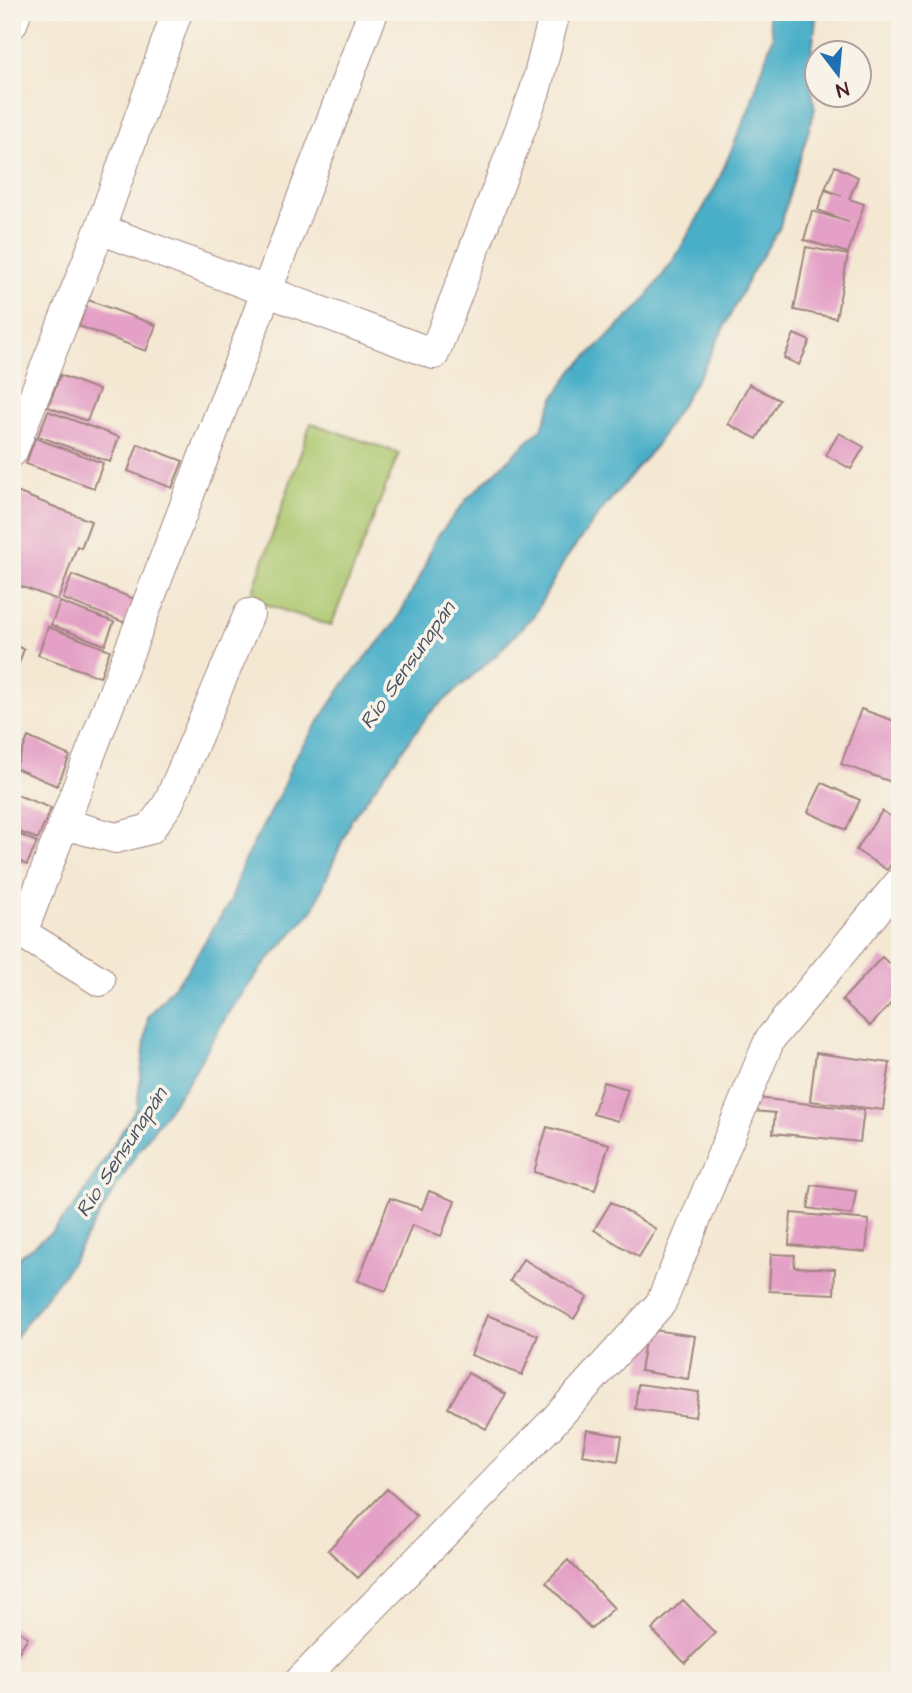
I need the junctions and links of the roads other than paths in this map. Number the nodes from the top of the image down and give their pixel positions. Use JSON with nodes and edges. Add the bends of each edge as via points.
{"nodes":[{"id":1,"x":16,"y":12,"type":"edge"},
{"id":2,"x":177,"y":12,"type":"edge"},
{"id":3,"x":373,"y":12,"type":"edge"},
{"id":4,"x":555,"y":12,"type":"edge"},
{"id":5,"x":12,"y":24,"type":"edge"},
{"id":6,"x":100,"y":229,"type":"junction"},
{"id":7,"x":269,"y":292,"type":"junction"},
{"id":8,"x":12,"y":452,"type":"edge"},
{"id":9,"x":249,"y":614,"type":"dead end"},
{"id":10,"x":64,"y":824,"type":"junction"},
{"id":11,"x":900,"y":882,"type":"edge"},
{"id":12,"x":17,"y":931,"type":"edge"},
{"id":13,"x":100,"y":981,"type":"dead end"},
{"id":14,"x":300,"y":1681,"type":"edge"}],
"edges":[{"from":1,"to":5,"type":"street"},
{"from":2,"to":6,"type":"street"},
{"from":3,"to":7,"type":"street"},
{"from":4,"to":7,"type":"street","via":[[535,91],[434,354]]},
{"from":6,"to":7,"type":"street"},
{"from":6,"to":8,"type":"street"},
{"from":7,"to":10,"type":"street"},
{"from":9,"to":10,"type":"street","via":[[168,804],[150,829],[116,838]]},
{"from":10,"to":12,"type":"street"},
{"from":11,"to":14,"type":"street","via":[[770,1039],[661,1303],[551,1424]]},
{"from":12,"to":13,"type":"street"}]}
